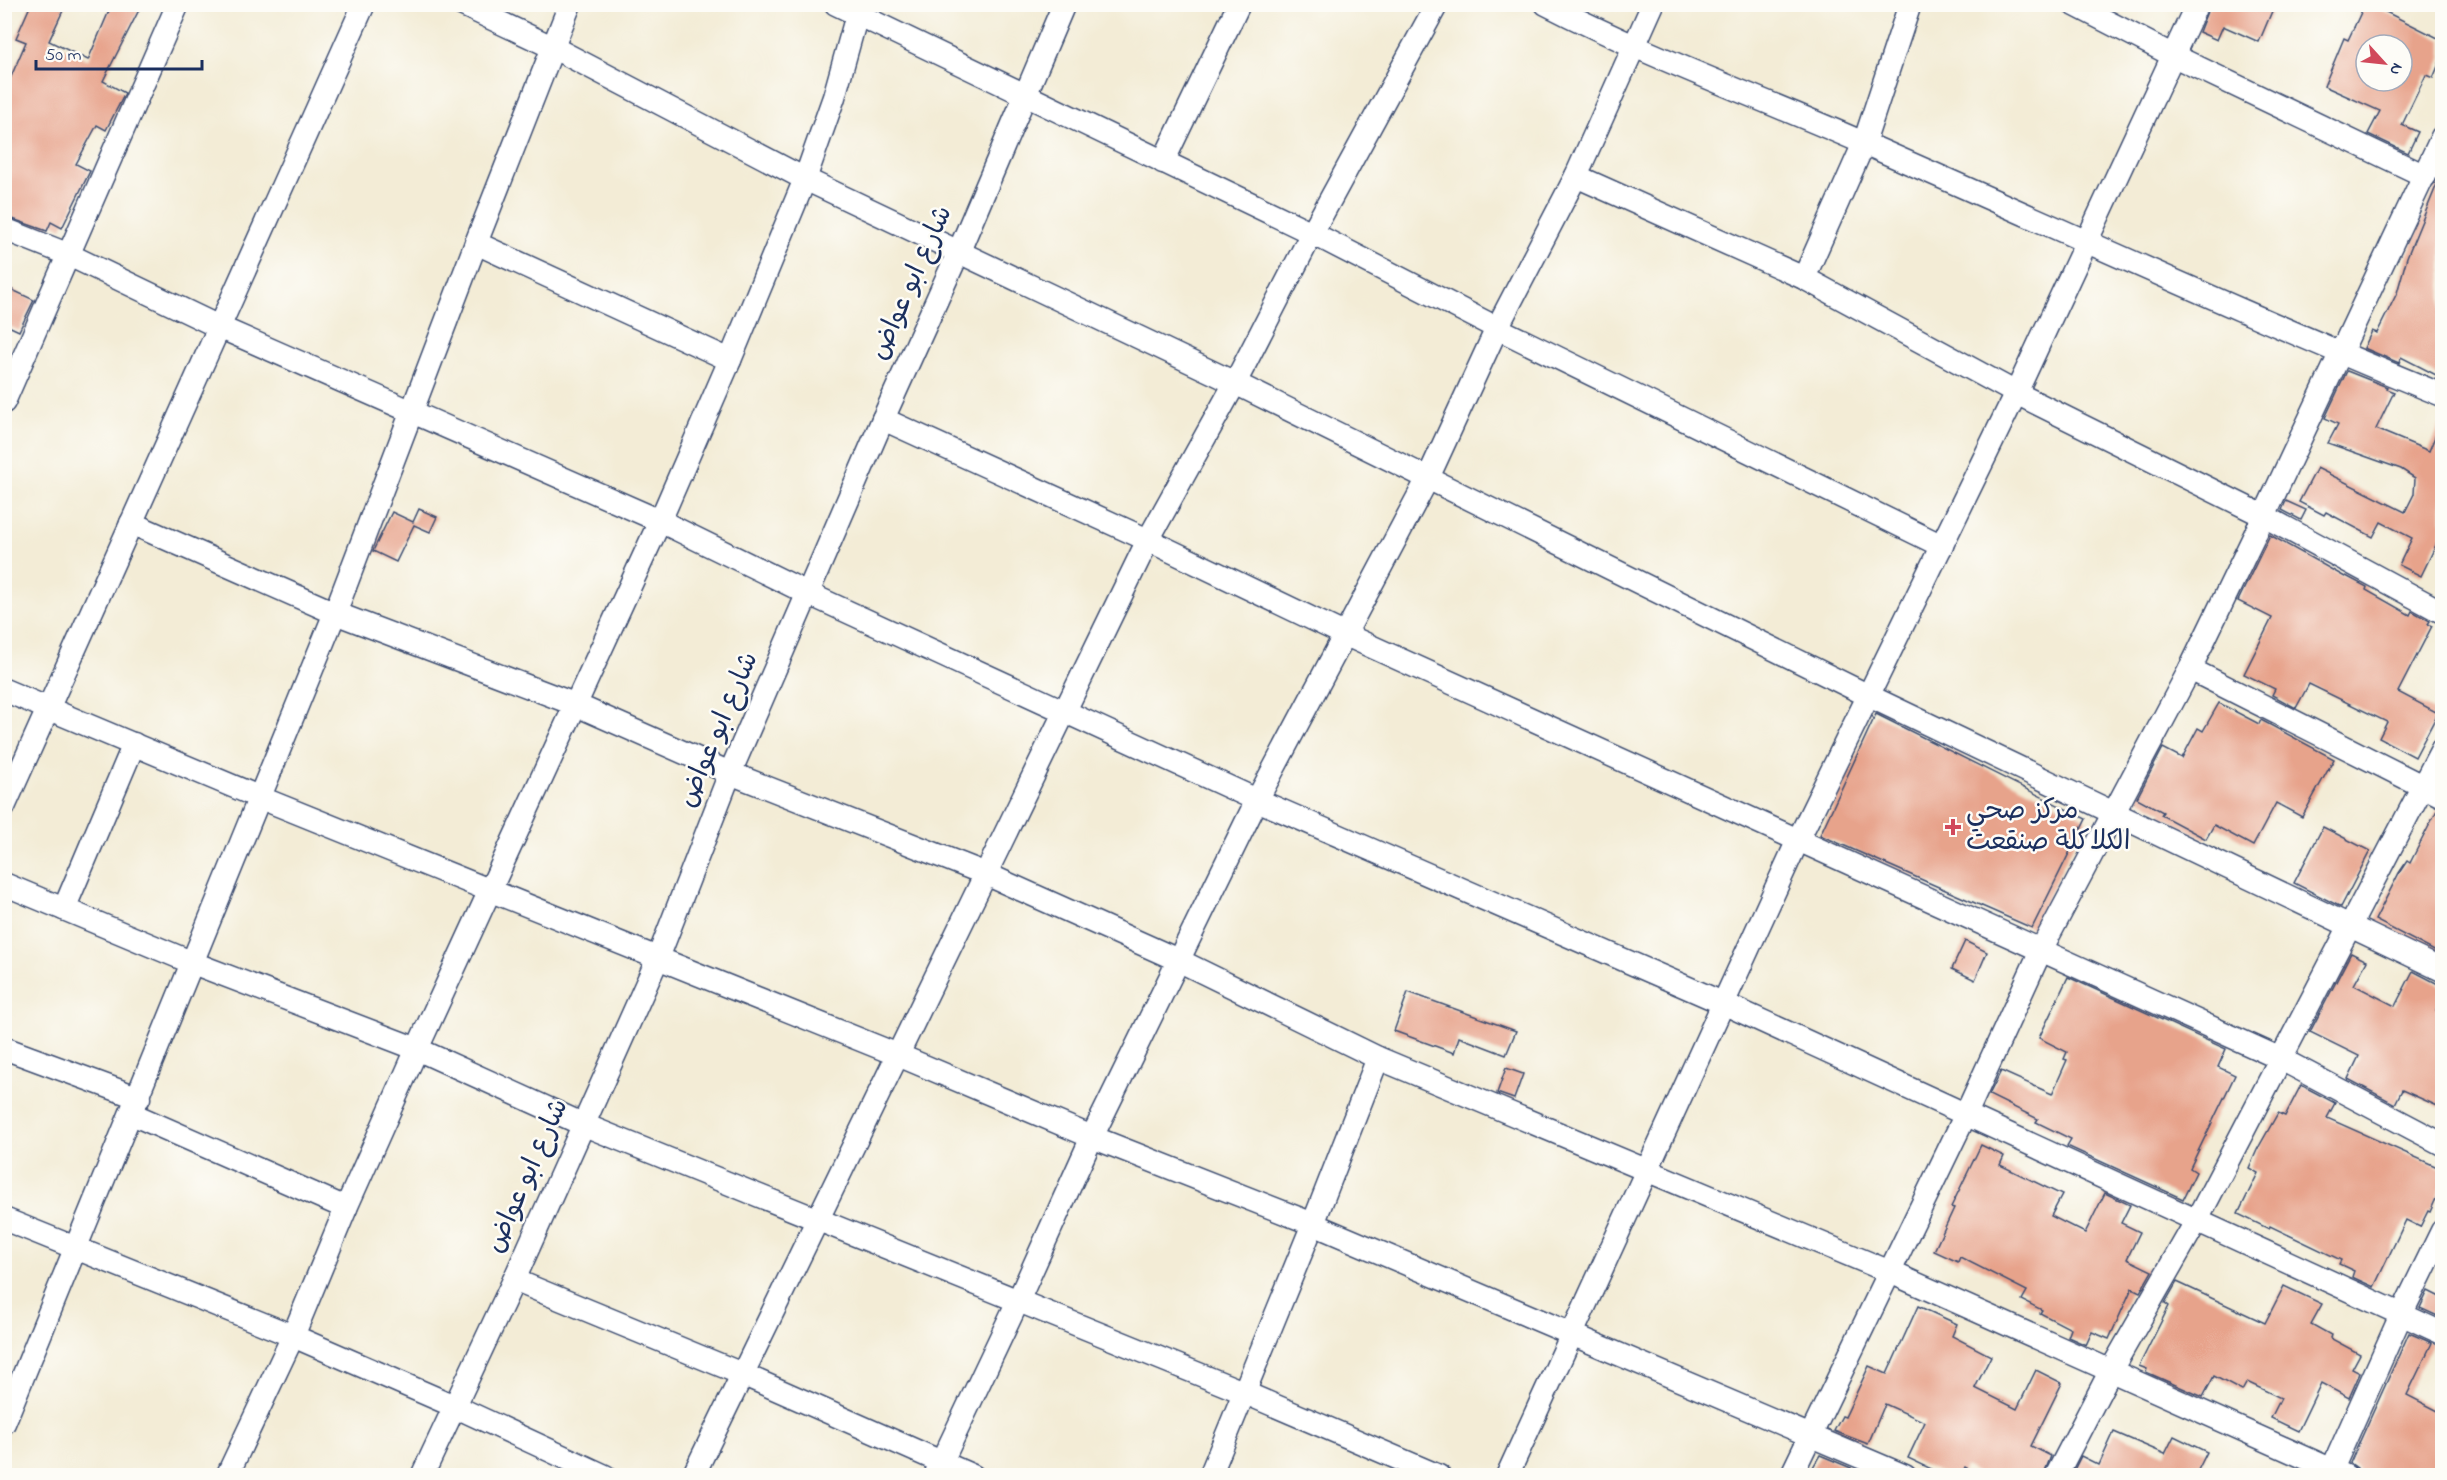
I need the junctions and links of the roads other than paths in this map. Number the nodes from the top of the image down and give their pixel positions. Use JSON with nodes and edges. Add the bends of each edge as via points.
{"nodes":[{"id":1,"x":178,"y":4,"type":"edge"},
{"id":2,"x":364,"y":4,"type":"edge"},
{"id":3,"x":461,"y":4,"type":"edge"},
{"id":4,"x":570,"y":4,"type":"edge"},
{"id":5,"x":836,"y":4,"type":"edge"},
{"id":6,"x":1064,"y":4,"type":"edge"},
{"id":7,"x":1239,"y":4,"type":"edge"},
{"id":8,"x":1437,"y":4,"type":"edge"},
{"id":9,"x":1546,"y":4,"type":"edge"},
{"id":10,"x":1653,"y":4,"type":"edge"},
{"id":11,"x":1910,"y":4,"type":"edge"},
{"id":12,"x":2073,"y":4,"type":"edge"},
{"id":13,"x":2197,"y":4,"type":"edge"},
{"id":14,"x":858,"y":10,"type":"edge"},
{"id":15,"x":1633,"y":45,"type":"junction"},
{"id":16,"x":554,"y":48,"type":"junction"},
{"id":17,"x":2174,"y":56,"type":"junction"},
{"id":18,"x":1025,"y":96,"type":"junction"},
{"id":19,"x":2442,"y":137,"type":"edge"},
{"id":20,"x":1864,"y":143,"type":"junction"},
{"id":21,"x":1163,"y":162,"type":"junction"},
{"id":22,"x":1576,"y":176,"type":"junction"},
{"id":23,"x":2425,"y":176,"type":"junction"},
{"id":24,"x":805,"y":179,"type":"junction"},
{"id":25,"x":4,"y":229,"type":"edge"},
{"id":26,"x":1312,"y":233,"type":"junction"},
{"id":27,"x":2087,"y":242,"type":"junction"},
{"id":28,"x":476,"y":243,"type":"junction"},
{"id":29,"x":959,"y":251,"type":"junction"},
{"id":30,"x":67,"y":255,"type":"junction"},
{"id":31,"x":1804,"y":278,"type":"junction"},
{"id":32,"x":219,"y":327,"type":"junction"},
{"id":33,"x":1497,"y":328,"type":"junction"},
{"id":34,"x":2341,"y":354,"type":"junction"},
{"id":35,"x":730,"y":360,"type":"junction"},
{"id":36,"x":1235,"y":383,"type":"junction"},
{"id":37,"x":2016,"y":393,"type":"junction"},
{"id":38,"x":2442,"y":395,"type":"edge"},
{"id":39,"x":4,"y":402,"type":"edge"},
{"id":40,"x":412,"y":412,"type":"junction"},
{"id":41,"x":883,"y":419,"type":"junction"},
{"id":42,"x":1428,"y":478,"type":"junction"},
{"id":43,"x":2264,"y":516,"type":"junction"},
{"id":44,"x":660,"y":521,"type":"junction"},
{"id":45,"x":131,"y":523,"type":"junction"},
{"id":46,"x":1148,"y":540,"type":"junction"},
{"id":47,"x":1942,"y":546,"type":"junction"},
{"id":48,"x":809,"y":594,"type":"junction"},
{"id":49,"x":2442,"y":612,"type":"edge"},
{"id":50,"x":335,"y":613,"type":"junction"},
{"id":51,"x":1346,"y":635,"type":"junction"},
{"id":52,"x":2190,"y":669,"type":"junction"},
{"id":53,"x":4,"y":690,"type":"edge"},
{"id":54,"x":1867,"y":695,"type":"junction"},
{"id":55,"x":574,"y":704,"type":"junction"},
{"id":56,"x":49,"y":708,"type":"junction"},
{"id":57,"x":1063,"y":711,"type":"junction"},
{"id":58,"x":134,"y":744,"type":"junction"},
{"id":59,"x":2442,"y":749,"type":"edge"},
{"id":60,"x":729,"y":773,"type":"junction"},
{"id":61,"x":2433,"y":791,"type":"edge"},
{"id":62,"x":261,"y":798,"type":"junction"},
{"id":63,"x":1257,"y":800,"type":"junction"},
{"id":64,"x":4,"y":807,"type":"edge"},
{"id":65,"x":2115,"y":813,"type":"junction"},
{"id":66,"x":1798,"y":840,"type":"junction"},
{"id":67,"x":986,"y":874,"type":"junction"},
{"id":68,"x":4,"y":884,"type":"edge"},
{"id":69,"x":491,"y":891,"type":"junction"},
{"id":70,"x":64,"y":909,"type":"junction"},
{"id":71,"x":2351,"y":926,"type":"junction"},
{"id":72,"x":2041,"y":950,"type":"junction"},
{"id":73,"x":658,"y":958,"type":"junction"},
{"id":74,"x":1178,"y":960,"type":"junction"},
{"id":75,"x":193,"y":963,"type":"junction"},
{"id":76,"x":2442,"y":970,"type":"edge"},
{"id":77,"x":1725,"y":1004,"type":"junction"},
{"id":78,"x":4,"y":1048,"type":"edge"},
{"id":79,"x":417,"y":1049,"type":"junction"},
{"id":80,"x":898,"y":1055,"type":"junction"},
{"id":81,"x":1378,"y":1058,"type":"junction"},
{"id":82,"x":2281,"y":1059,"type":"junction"},
{"id":83,"x":135,"y":1106,"type":"junction"},
{"id":84,"x":1966,"y":1114,"type":"junction"},
{"id":85,"x":582,"y":1124,"type":"junction"},
{"id":86,"x":1092,"y":1137,"type":"junction"},
{"id":87,"x":2442,"y":1144,"type":"edge"},
{"id":88,"x":1648,"y":1170,"type":"junction"},
{"id":89,"x":346,"y":1208,"type":"junction"},
{"id":90,"x":817,"y":1218,"type":"junction"},
{"id":91,"x":4,"y":1219,"type":"edge"},
{"id":92,"x":2197,"y":1220,"type":"junction"},
{"id":93,"x":1313,"y":1224,"type":"junction"},
{"id":94,"x":2442,"y":1231,"type":"edge"},
{"id":95,"x":76,"y":1249,"type":"junction"},
{"id":96,"x":1890,"y":1272,"type":"junction"},
{"id":97,"x":514,"y":1280,"type":"junction"},
{"id":98,"x":1018,"y":1301,"type":"junction"},
{"id":99,"x":2401,"y":1315,"type":"junction"},
{"id":100,"x":2442,"y":1333,"type":"edge"},
{"id":101,"x":1572,"y":1335,"type":"junction"},
{"id":102,"x":293,"y":1336,"type":"junction"},
{"id":103,"x":2111,"y":1370,"type":"junction"},
{"id":104,"x":742,"y":1374,"type":"junction"},
{"id":105,"x":1243,"y":1392,"type":"junction"},
{"id":106,"x":9,"y":1400,"type":"edge"},
{"id":107,"x":454,"y":1406,"type":"junction"},
{"id":108,"x":4,"y":1423,"type":"edge"},
{"id":109,"x":1810,"y":1436,"type":"junction"},
{"id":110,"x":939,"y":1469,"type":"edge"},
{"id":111,"x":2336,"y":1473,"type":"edge"},
{"id":112,"x":227,"y":1476,"type":"edge"},
{"id":113,"x":422,"y":1476,"type":"edge"},
{"id":114,"x":604,"y":1476,"type":"edge"},
{"id":115,"x":693,"y":1476,"type":"edge"},
{"id":116,"x":973,"y":1476,"type":"edge"},
{"id":117,"x":1210,"y":1476,"type":"edge"},
{"id":118,"x":1439,"y":1476,"type":"edge"},
{"id":119,"x":1507,"y":1476,"type":"edge"},
{"id":120,"x":1791,"y":1476,"type":"edge"},
{"id":121,"x":1905,"y":1476,"type":"edge"},
{"id":122,"x":2056,"y":1476,"type":"edge"}],
"edges":[{"from":1,"to":30,"type":"street"},
{"from":2,"to":32,"type":"street"},
{"from":3,"to":16,"type":"street"},
{"from":4,"to":16,"type":"street"},
{"from":5,"to":14,"type":"street"},
{"from":6,"to":18,"type":"street","name":"شارع ابو عواض"},
{"from":7,"to":21,"type":"street"},
{"from":8,"to":26,"type":"street"},
{"from":9,"to":15,"type":"street"},
{"from":10,"to":15,"type":"street"},
{"from":11,"to":20,"type":"street"},
{"from":12,"to":17,"type":"street"},
{"from":13,"to":17,"type":"street"},
{"from":14,"to":18,"type":"street"},
{"from":14,"to":24,"type":"street","via":[[834,97]]},
{"from":15,"to":20,"type":"street"},
{"from":15,"to":22,"type":"street"},
{"from":16,"to":24,"type":"street"},
{"from":16,"to":28,"type":"street"},
{"from":17,"to":23,"type":"street"},
{"from":17,"to":27,"type":"street"},
{"from":18,"to":21,"type":"street"},
{"from":18,"to":29,"type":"street","name":"شارع ابو عواض"},
{"from":19,"to":23,"type":"street"},
{"from":20,"to":27,"type":"street"},
{"from":20,"to":31,"type":"street"},
{"from":21,"to":26,"type":"street"},
{"from":22,"to":31,"type":"street"},
{"from":22,"to":33,"type":"street"},
{"from":23,"to":34,"type":"street"},
{"from":24,"to":29,"type":"street"},
{"from":24,"to":35,"type":"street"},
{"from":25,"to":30,"type":"street"},
{"from":26,"to":33,"type":"street"},
{"from":26,"to":36,"type":"street"},
{"from":27,"to":34,"type":"street"},
{"from":27,"to":37,"type":"street"},
{"from":28,"to":35,"type":"street"},
{"from":28,"to":40,"type":"street"},
{"from":29,"to":36,"type":"street"},
{"from":29,"to":41,"type":"street","name":"شارع ابو عواض"},
{"from":30,"to":32,"type":"street"},
{"from":30,"to":39,"type":"street"},
{"from":31,"to":37,"type":"street"},
{"from":32,"to":40,"type":"street"},
{"from":32,"to":45,"type":"street"},
{"from":33,"to":42,"type":"street"},
{"from":33,"to":47,"type":"street"},
{"from":34,"to":38,"type":"street"},
{"from":34,"to":43,"type":"street"},
{"from":35,"to":44,"type":"street"},
{"from":36,"to":42,"type":"street"},
{"from":36,"to":46,"type":"street"},
{"from":37,"to":43,"type":"street"},
{"from":37,"to":47,"type":"street"},
{"from":40,"to":44,"type":"street"},
{"from":40,"to":50,"type":"street"},
{"from":41,"to":46,"type":"street"},
{"from":41,"to":48,"type":"street","name":"شارع ابو عواض"},
{"from":42,"to":51,"type":"street"},
{"from":42,"to":54,"type":"street"},
{"from":43,"to":49,"type":"street"},
{"from":43,"to":52,"type":"street"},
{"from":44,"to":48,"type":"street"},
{"from":44,"to":55,"type":"street"},
{"from":45,"to":50,"type":"street"},
{"from":45,"to":56,"type":"street"},
{"from":46,"to":51,"type":"street"},
{"from":46,"to":57,"type":"street"},
{"from":47,"to":54,"type":"street"},
{"from":48,"to":57,"type":"street"},
{"from":48,"to":60,"type":"street","name":"شارع ابو عواض"},
{"from":50,"to":55,"type":"street"},
{"from":50,"to":62,"type":"street"},
{"from":51,"to":63,"type":"street"},
{"from":51,"to":66,"type":"street"},
{"from":52,"to":61,"type":"street"},
{"from":52,"to":65,"type":"street"},
{"from":53,"to":56,"type":"street"},
{"from":54,"to":65,"type":"street"},
{"from":54,"to":66,"type":"street"},
{"from":55,"to":60,"type":"street"},
{"from":55,"to":69,"type":"street"},
{"from":56,"to":58,"type":"street"},
{"from":56,"to":64,"type":"street"},
{"from":57,"to":63,"type":"street"},
{"from":57,"to":67,"type":"street"},
{"from":58,"to":62,"type":"street"},
{"from":58,"to":70,"type":"street"},
{"from":59,"to":61,"type":"street"},
{"from":60,"to":67,"type":"street"},
{"from":60,"to":73,"type":"street","name":"شارع ابو عواض"},
{"from":61,"to":71,"type":"street"},
{"from":62,"to":69,"type":"street"},
{"from":62,"to":75,"type":"street"},
{"from":63,"to":74,"type":"street"},
{"from":63,"to":77,"type":"street"},
{"from":65,"to":71,"type":"street"},
{"from":65,"to":72,"type":"street"},
{"from":66,"to":72,"type":"street"},
{"from":66,"to":77,"type":"street"},
{"from":67,"to":74,"type":"street"},
{"from":67,"to":80,"type":"street"},
{"from":68,"to":70,"type":"street"},
{"from":69,"to":73,"type":"street"},
{"from":69,"to":79,"type":"street"},
{"from":70,"to":75,"type":"street"},
{"from":71,"to":76,"type":"street"},
{"from":71,"to":82,"type":"street"},
{"from":72,"to":82,"type":"street"},
{"from":72,"to":84,"type":"street"},
{"from":73,"to":80,"type":"street"},
{"from":73,"to":85,"type":"street","name":"شارع ابو عواض"},
{"from":74,"to":81,"type":"street"},
{"from":74,"to":86,"type":"street"},
{"from":75,"to":79,"type":"street"},
{"from":75,"to":83,"type":"street"},
{"from":77,"to":84,"type":"street"},
{"from":77,"to":88,"type":"street"},
{"from":78,"to":83,"type":"street"},
{"from":79,"to":85,"type":"street"},
{"from":79,"to":89,"type":"street"},
{"from":80,"to":86,"type":"street"},
{"from":80,"to":90,"type":"street"},
{"from":81,"to":88,"type":"street"},
{"from":81,"to":93,"type":"street"},
{"from":82,"to":87,"type":"street"},
{"from":82,"to":92,"type":"street"},
{"from":83,"to":89,"type":"street"},
{"from":83,"to":95,"type":"street"},
{"from":84,"to":92,"type":"street"},
{"from":84,"to":96,"type":"street"},
{"from":85,"to":90,"type":"street"},
{"from":85,"to":97,"type":"street","name":"شارع ابو عواض"},
{"from":86,"to":93,"type":"street"},
{"from":86,"to":98,"type":"street"},
{"from":88,"to":96,"type":"street"},
{"from":88,"to":101,"type":"street"},
{"from":89,"to":102,"type":"street"},
{"from":90,"to":98,"type":"street"},
{"from":90,"to":104,"type":"street"},
{"from":91,"to":95,"type":"street"},
{"from":92,"to":99,"type":"street"},
{"from":92,"to":103,"type":"street"},
{"from":93,"to":101,"type":"street"},
{"from":93,"to":105,"type":"street"},
{"from":94,"to":99,"type":"street"},
{"from":95,"to":102,"type":"street"},
{"from":95,"to":106,"type":"street"},
{"from":96,"to":103,"type":"street"},
{"from":96,"to":109,"type":"street"},
{"from":97,"to":104,"type":"street"},
{"from":97,"to":107,"type":"street","name":"شارع ابو عواض"},
{"from":98,"to":105,"type":"street"},
{"from":98,"to":110,"type":"street"},
{"from":99,"to":100,"type":"street"},
{"from":99,"to":111,"type":"street"},
{"from":101,"to":109,"type":"street"},
{"from":101,"to":119,"type":"street"},
{"from":102,"to":107,"type":"street"},
{"from":102,"to":112,"type":"street"},
{"from":103,"to":111,"type":"street"},
{"from":103,"to":122,"type":"street"},
{"from":104,"to":110,"type":"street"},
{"from":104,"to":115,"type":"street"},
{"from":105,"to":117,"type":"street"},
{"from":105,"to":118,"type":"street"},
{"from":106,"to":108,"type":"street"},
{"from":107,"to":113,"type":"street","name":"شارع ابو عواض"},
{"from":107,"to":114,"type":"street"},
{"from":109,"to":120,"type":"street"},
{"from":109,"to":121,"type":"street"},
{"from":110,"to":116,"type":"street"}]}
